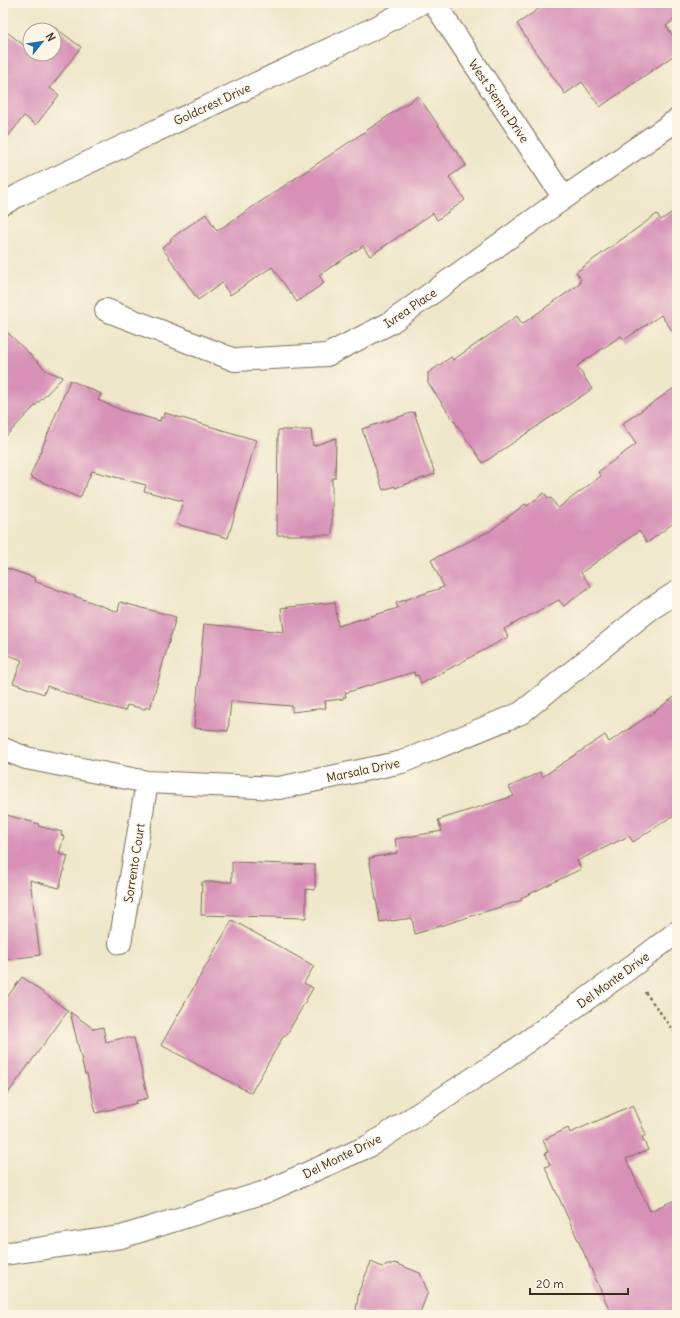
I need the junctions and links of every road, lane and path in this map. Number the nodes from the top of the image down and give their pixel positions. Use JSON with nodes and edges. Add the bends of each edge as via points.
{"nodes":[{"id":1,"x":421,"y":3,"type":"edge"},
{"id":2,"x":434,"y":3,"type":"edge"},
{"id":3,"x":677,"y":120,"type":"edge"},
{"id":4,"x":564,"y":198,"type":"junction"},
{"id":5,"x":3,"y":204,"type":"edge"},
{"id":6,"x":106,"y":310,"type":"dead end"},
{"id":7,"x":677,"y":592,"type":"edge"},
{"id":8,"x":3,"y":749,"type":"edge"},
{"id":9,"x":147,"y":782,"type":"junction"},
{"id":10,"x":677,"y":932,"type":"edge"},
{"id":11,"x":120,"y":943,"type":"dead end"},
{"id":12,"x":627,"y":970,"type":"junction"},
{"id":13,"x":677,"y":1035,"type":"edge"},
{"id":14,"x":3,"y":1254,"type":"edge"}],
"edges":[{"from":1,"to":5,"type":"street","name":"Goldcrest Drive","via":[[379,26]]},
{"from":2,"to":4,"type":"street","name":"West Sienna Drive"},
{"from":3,"to":4,"type":"street","name":"Ivrea Place"},
{"from":4,"to":6,"type":"street","name":"Ivrea Place","via":[[390,323],[327,355],[235,360]]},
{"from":7,"to":9,"type":"street","name":"Marsala Drive","via":[[649,610],[522,713],[402,762],[279,788]]},
{"from":8,"to":9,"type":"street","name":"Marsala Drive","via":[[26,758]]},
{"from":9,"to":11,"type":"street","name":"Sorrento Court"},
{"from":10,"to":12,"type":"street","name":"Del Monte Drive"},
{"from":12,"to":13,"type":"path"},
{"from":12,"to":14,"type":"street","name":"Del Monte Drive","via":[[497,1063],[369,1146],[265,1192],[122,1237]]}]}
